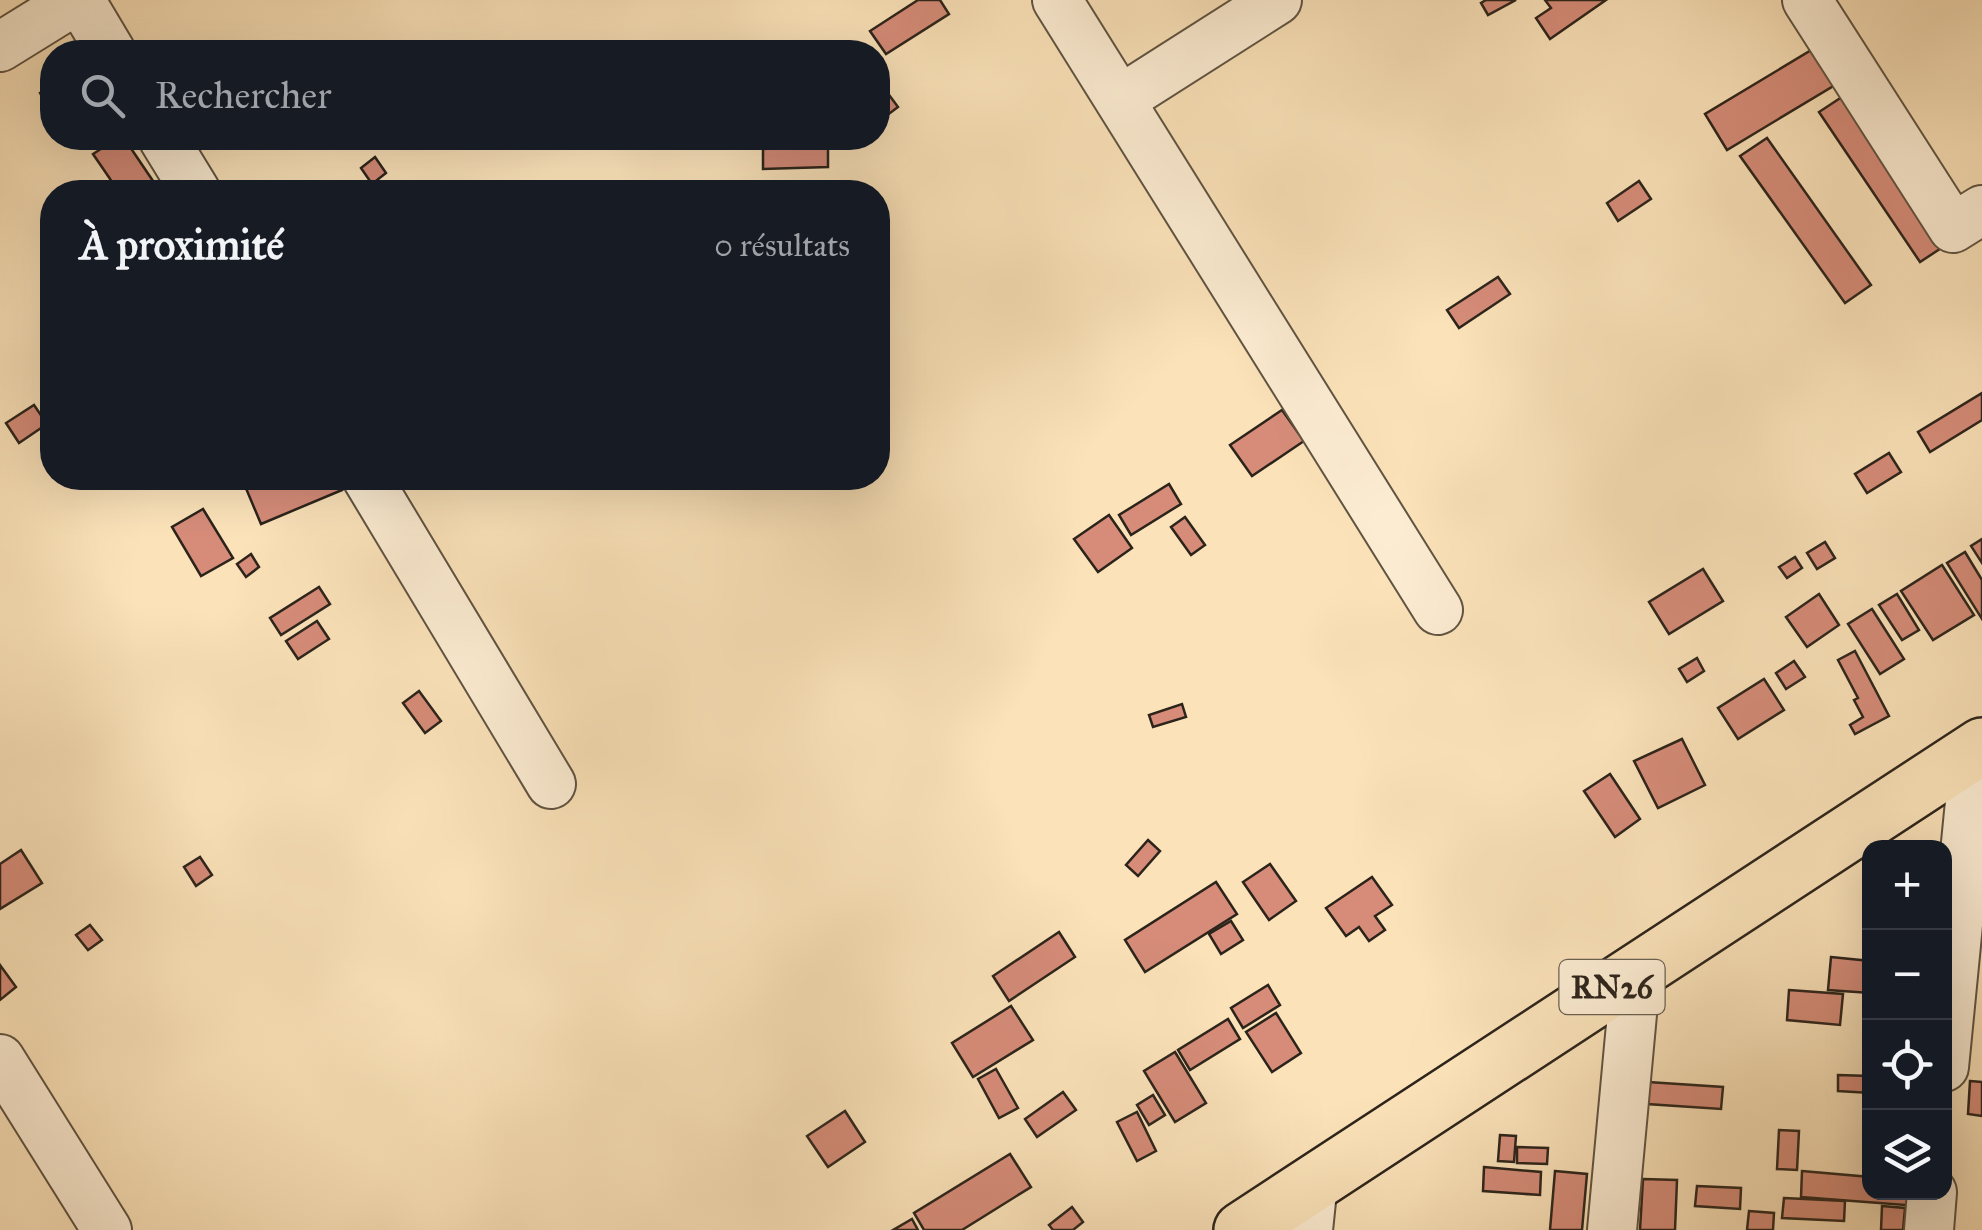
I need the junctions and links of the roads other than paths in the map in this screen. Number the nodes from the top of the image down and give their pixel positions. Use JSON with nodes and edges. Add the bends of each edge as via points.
{"nodes":[{"id":1,"x":78,"y":0,"type":"edge"},
{"id":2,"x":1057,"y":0,"type":"edge"},
{"id":3,"x":1277,"y":0,"type":"edge"},
{"id":4,"x":1807,"y":0,"type":"edge"},
{"id":5,"x":104,"y":40,"type":"edge"},
{"id":6,"x":0,"y":48,"type":"edge"},
{"id":7,"x":1120,"y":100,"type":"junction"},
{"id":8,"x":170,"y":150,"type":"edge"},
{"id":9,"x":188,"y":180,"type":"edge"},
{"id":10,"x":1982,"y":210,"type":"edge"},
{"id":11,"x":374,"y":490,"type":"edge"},
{"id":12,"x":1438,"y":610,"type":"dead end"},
{"id":13,"x":1979,"y":748,"type":"edge"},
{"id":14,"x":551,"y":784,"type":"dead end"},
{"id":15,"x":1636,"y":972,"type":"junction"},
{"id":16,"x":1949,"y":1020,"type":"edge"},
{"id":17,"x":0,"y":1059,"type":"edge"},
{"id":18,"x":1931,"y":1200,"type":"edge"},
{"id":19,"x":1310,"y":1206,"type":"edge"},
{"id":20,"x":107,"y":1230,"type":"edge"},
{"id":21,"x":1242,"y":1230,"type":"edge"},
{"id":22,"x":1612,"y":1230,"type":"edge"},
{"id":23,"x":1929,"y":1230,"type":"edge"}],
"edges":[{"from":1,"to":5,"type":"street"},
{"from":1,"to":6,"type":"street"},
{"from":2,"to":7,"type":"street"},
{"from":3,"to":7,"type":"street"},
{"from":4,"to":10,"type":"street","via":[[1953,228]]},
{"from":7,"to":12,"type":"street"},
{"from":8,"to":9,"type":"street"},
{"from":11,"to":14,"type":"street"},
{"from":13,"to":15,"type":"main road","number":"RN26"},
{"from":13,"to":16,"type":"street"},
{"from":15,"to":19,"type":"main road","number":"RN26"},
{"from":15,"to":22,"type":"street"},
{"from":17,"to":20,"type":"street"},
{"from":18,"to":23,"type":"street"},
{"from":19,"to":21,"type":"main road","number":"RN26"}]}
